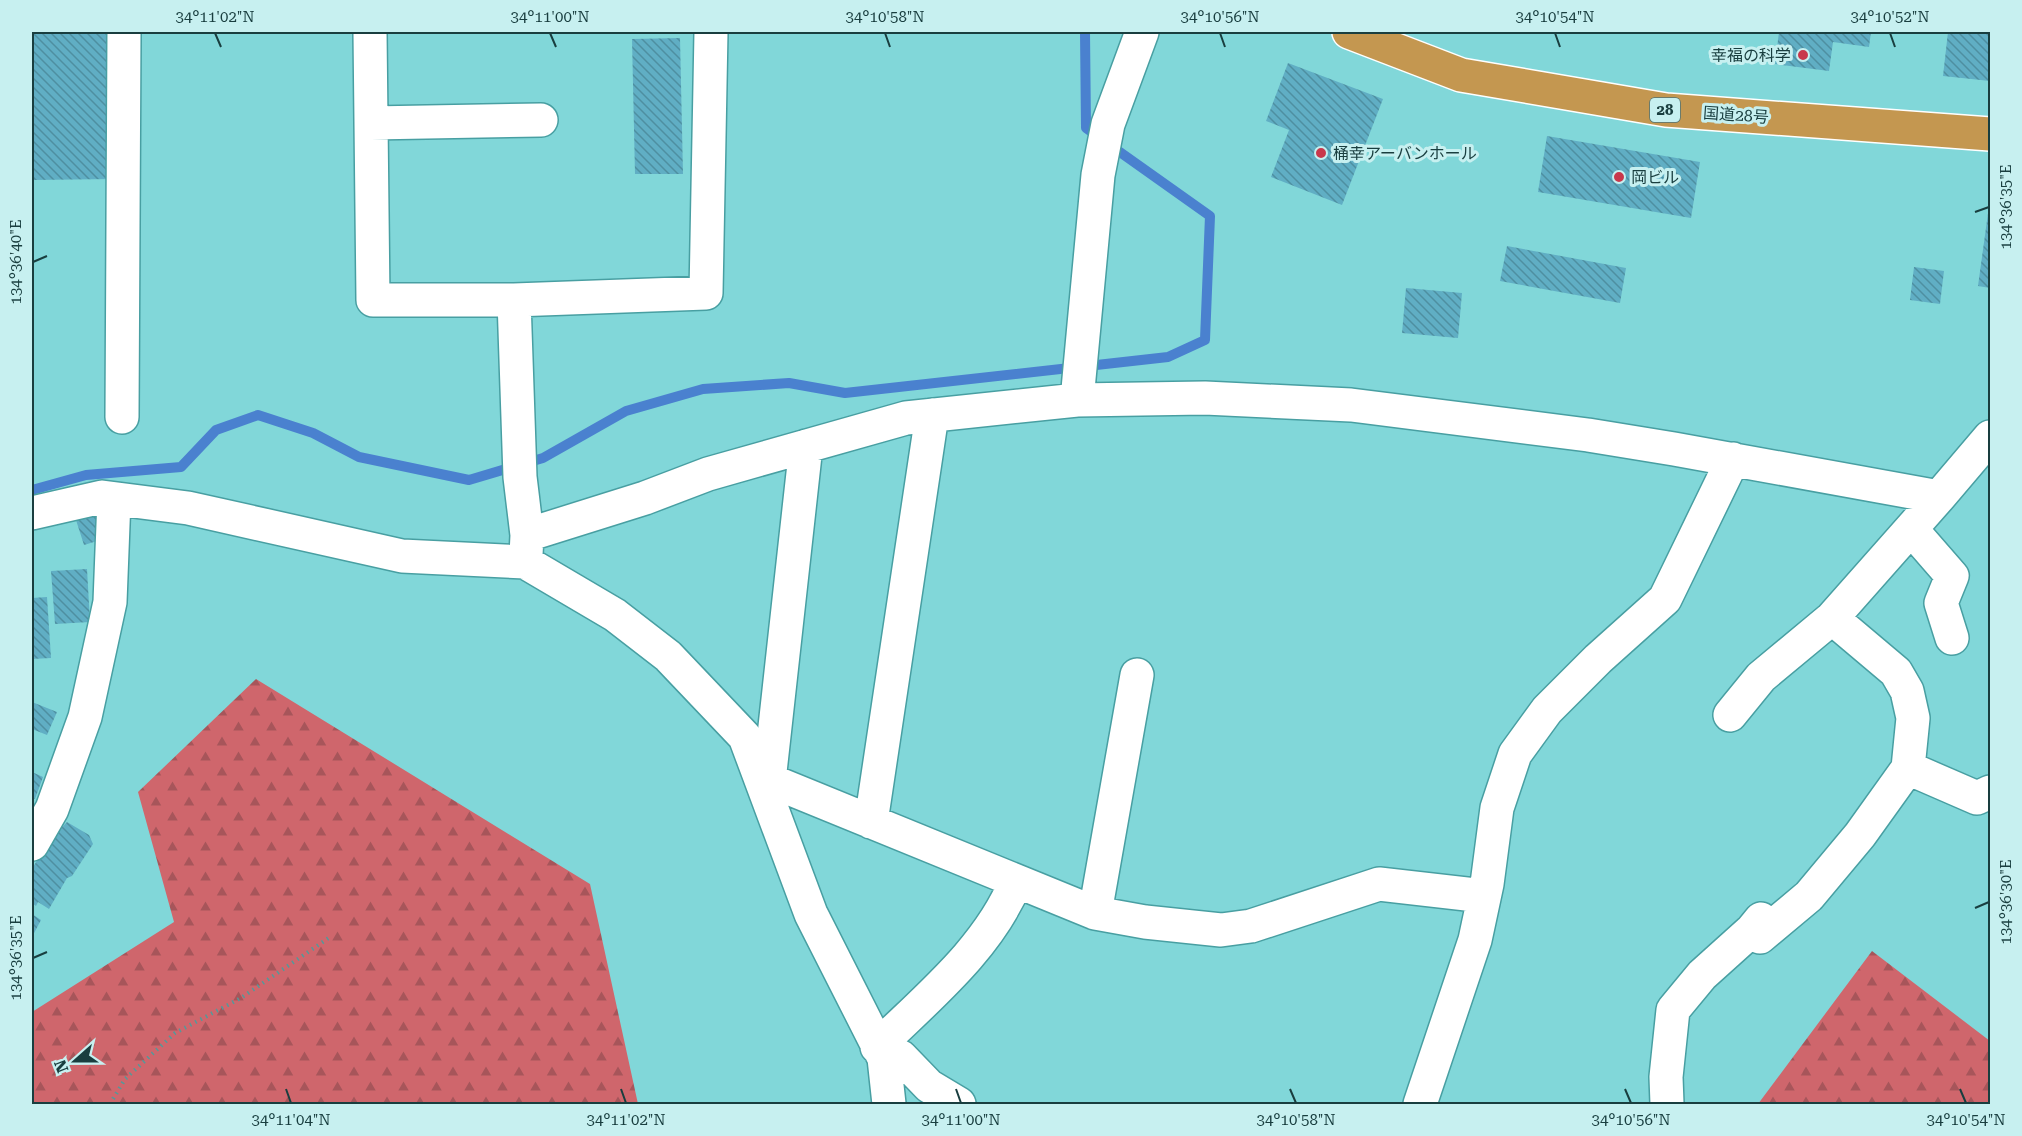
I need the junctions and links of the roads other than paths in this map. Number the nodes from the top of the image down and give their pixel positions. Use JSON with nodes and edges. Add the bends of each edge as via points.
{"nodes":[{"id":1,"x":124,"y":32,"type":"edge"},
{"id":2,"x":370,"y":32,"type":"edge"},
{"id":3,"x":711,"y":32,"type":"edge"},
{"id":4,"x":1142,"y":32,"type":"edge"},
{"id":5,"x":1349,"y":32,"type":"edge"},
{"id":6,"x":541,"y":120,"type":"dead end"},
{"id":7,"x":370,"y":123,"type":"junction"},
{"id":8,"x":1990,"y":134,"type":"edge"},
{"id":9,"x":514,"y":300,"type":"junction"},
{"id":10,"x":1077,"y":400,"type":"junction"},
{"id":11,"x":932,"y":415,"type":"junction"},
{"id":12,"x":122,"y":417,"type":"dead end"},
{"id":13,"x":1990,"y":437,"type":"edge"},
{"id":14,"x":806,"y":446,"type":"junction"},
{"id":15,"x":1733,"y":459,"type":"junction"},
{"id":16,"x":1939,"y":497,"type":"junction"},
{"id":17,"x":114,"y":499,"type":"junction"},
{"id":18,"x":32,"y":513,"type":"edge"},
{"id":19,"x":1912,"y":530,"type":"junction"},
{"id":20,"x":526,"y":549,"type":"junction"},
{"id":21,"x":1832,"y":618,"type":"junction"},
{"id":22,"x":1952,"y":638,"type":"dead end"},
{"id":23,"x":1137,"y":675,"type":"dead end"},
{"id":24,"x":1730,"y":715,"type":"dead end"},
{"id":25,"x":1908,"y":768,"type":"junction"},
{"id":26,"x":768,"y":788,"type":"junction"},
{"id":27,"x":1990,"y":792,"type":"edge"},
{"id":28,"x":871,"y":822,"type":"junction"},
{"id":29,"x":32,"y":844,"type":"edge"},
{"id":30,"x":1017,"y":881,"type":"junction"},
{"id":31,"x":1484,"y":896,"type":"junction"},
{"id":32,"x":1095,"y":913,"type":"junction"},
{"id":33,"x":880,"y":1053,"type":"junction"},
{"id":34,"x":889,"y":1104,"type":"edge"},
{"id":35,"x":959,"y":1104,"type":"edge"},
{"id":36,"x":1420,"y":1104,"type":"edge"},
{"id":37,"x":1667,"y":1104,"type":"edge"}],
"edges":[{"from":1,"to":12,"type":"street"},
{"from":2,"to":7,"type":"street"},
{"from":3,"to":9,"type":"street","via":[[706,293]]},
{"from":4,"to":10,"type":"street","via":[[1108,124],[1098,175]]},
{"from":5,"to":8,"type":"highway","name":"国道28号","number":"28","via":[[1461,75],[1666,110]]},
{"from":6,"to":7,"type":"street"},
{"from":7,"to":9,"type":"street","via":[[373,300]]},
{"from":9,"to":20,"type":"street"},
{"from":10,"to":11,"type":"street"},
{"from":10,"to":15,"type":"street","via":[[1205,398],[1351,405],[1588,435]]},
{"from":11,"to":14,"type":"street","via":[[906,418]]},
{"from":11,"to":28,"type":"street"},
{"from":13,"to":16,"type":"street"},
{"from":14,"to":20,"type":"street","via":[[708,474]]},
{"from":14,"to":26,"type":"street"},
{"from":15,"to":16,"type":"street"},
{"from":15,"to":31,"type":"street","via":[[1665,599],[1547,710],[1515,754],[1497,807]]},
{"from":16,"to":19,"type":"street"},
{"from":17,"to":18,"type":"street","via":[[102,497]]},
{"from":17,"to":20,"type":"street","via":[[188,508],[402,556]]},
{"from":17,"to":29,"type":"street","via":[[110,602],[85,717],[52,809]]},
{"from":19,"to":21,"type":"street"},
{"from":19,"to":22,"type":"street","via":[[1952,576],[1941,603]]},
{"from":20,"to":26,"type":"street","via":[[668,656],[745,737]]},
{"from":21,"to":24,"type":"street","via":[[1761,677]]},
{"from":21,"to":25,"type":"street","via":[[1896,672],[1907,691],[1913,718]]},
{"from":23,"to":32,"type":"street"},
{"from":25,"to":27,"type":"street","via":[[1977,798]]},
{"from":25,"to":37,"type":"street","via":[[1860,835],[1809,896],[1702,975],[1673,1010]]},
{"from":26,"to":28,"type":"street"},
{"from":26,"to":33,"type":"street","via":[[811,915]]},
{"from":28,"to":30,"type":"street"},
{"from":30,"to":32,"type":"street"},
{"from":30,"to":33,"type":"street","via":[[976,947]]},
{"from":31,"to":32,"type":"street","via":[[1379,884],[1251,926],[1221,930]]},
{"from":31,"to":36,"type":"street","via":[[1475,940]]},
{"from":33,"to":34,"type":"street"},
{"from":33,"to":35,"type":"street","via":[[901,1057],[929,1086]]}]}
